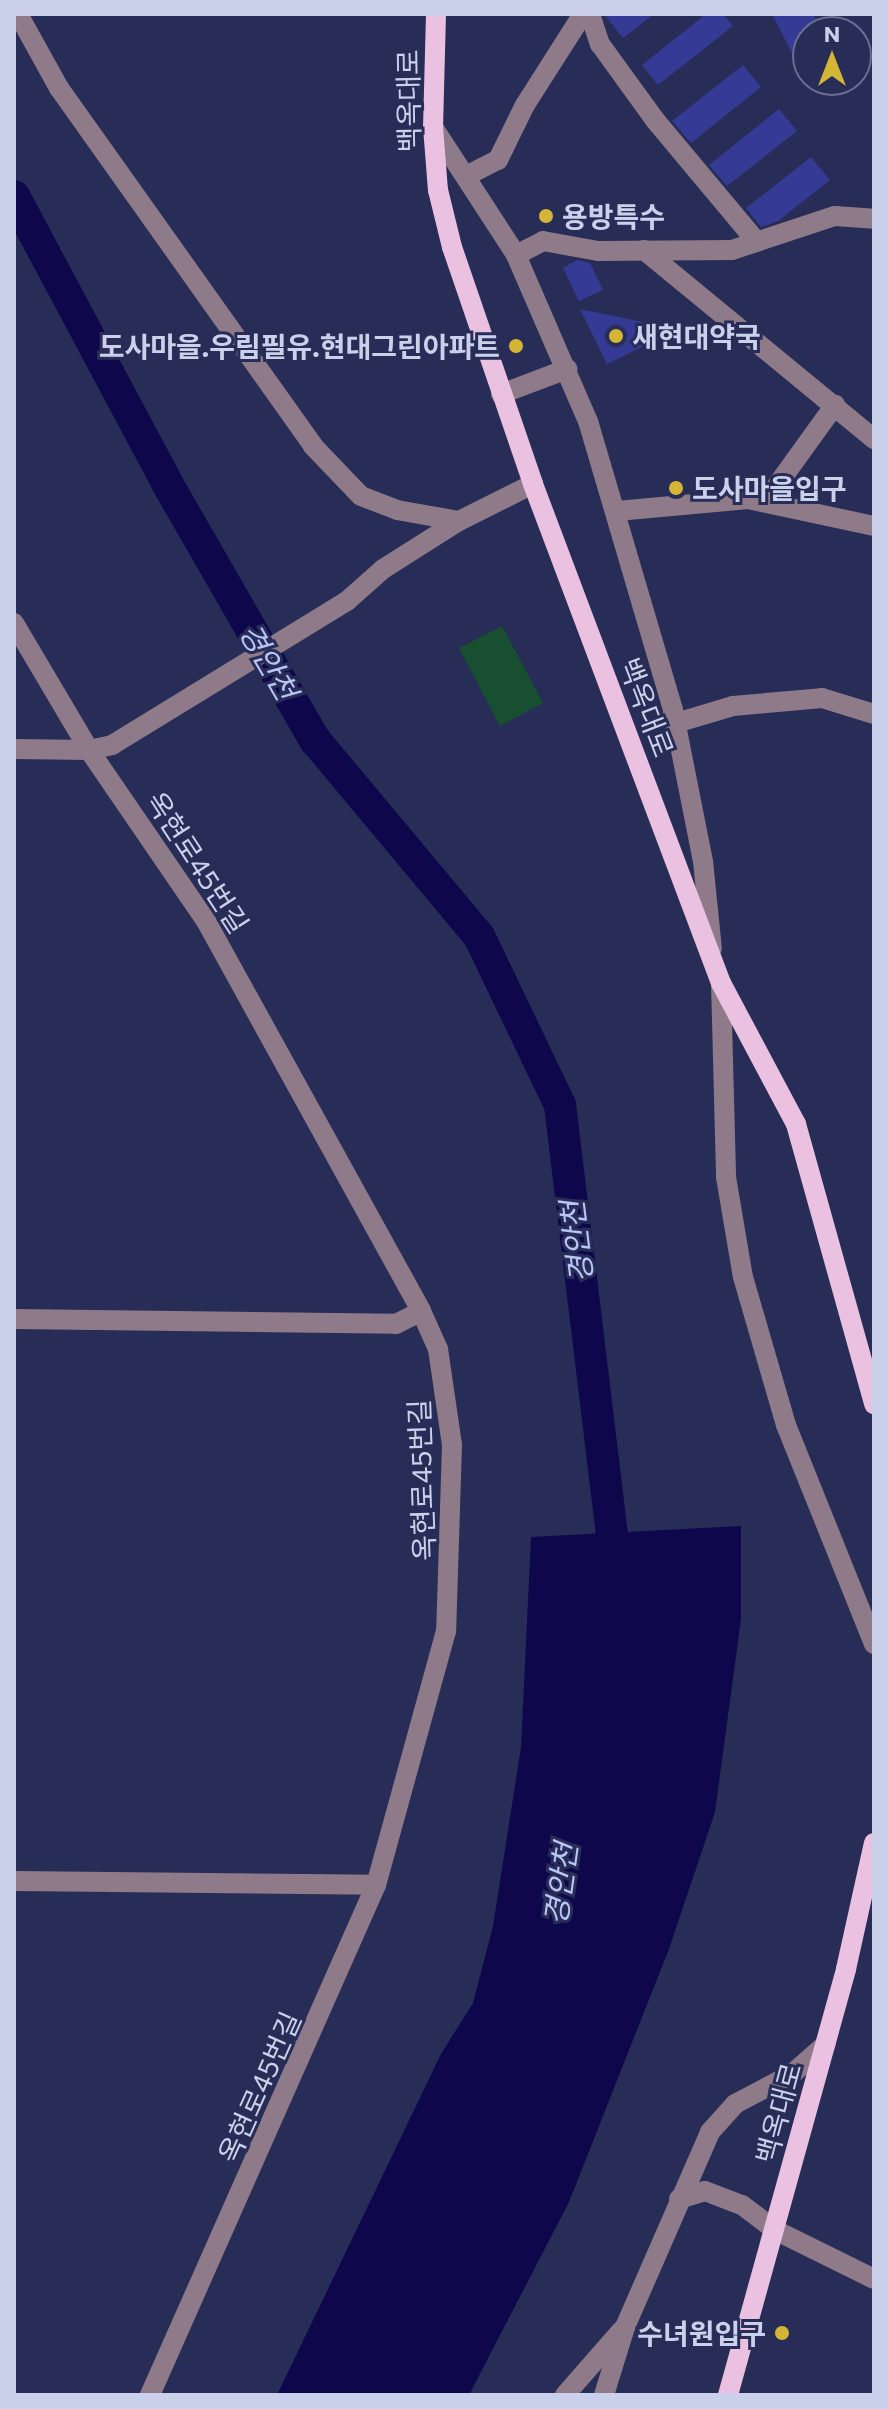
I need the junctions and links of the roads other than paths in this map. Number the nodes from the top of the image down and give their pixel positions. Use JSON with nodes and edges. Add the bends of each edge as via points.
{"nodes":[{"id":1,"x":18,"y":14,"type":"edge"},
{"id":2,"x":436,"y":14,"type":"edge"},
{"id":3,"x":583,"y":14,"type":"edge"},
{"id":4,"x":590,"y":14,"type":"edge"},
{"id":5,"x":433,"y":127,"type":"junction"},
{"id":6,"x":466,"y":176,"type":"junction"},
{"id":7,"x":874,"y":219,"type":"edge"},
{"id":8,"x":756,"y":241,"type":"junction"},
{"id":9,"x":644,"y":250,"type":"junction"},
{"id":10,"x":516,"y":255,"type":"junction"},
{"id":11,"x":567,"y":369,"type":"junction"},
{"id":12,"x":501,"y":394,"type":"junction"},
{"id":13,"x":835,"y":405,"type":"junction"},
{"id":14,"x":874,"y":439,"type":"edge"},
{"id":15,"x":533,"y":484,"type":"junction"},
{"id":16,"x":765,"y":502,"type":"junction"},
{"id":17,"x":617,"y":511,"type":"junction"},
{"id":18,"x":459,"y":521,"type":"junction"},
{"id":19,"x":874,"y":526,"type":"edge"},
{"id":20,"x":14,"y":623,"type":"edge"},
{"id":21,"x":874,"y":714,"type":"edge"},
{"id":22,"x":676,"y":723,"type":"junction"},
{"id":23,"x":14,"y":749,"type":"edge"},
{"id":24,"x":89,"y":750,"type":"junction"},
{"id":25,"x":713,"y":961,"type":"junction"},
{"id":26,"x":721,"y":983,"type":"junction"},
{"id":27,"x":421,"y":1311,"type":"junction"},
{"id":28,"x":14,"y":1319,"type":"edge"},
{"id":29,"x":874,"y":1404,"type":"edge"},
{"id":30,"x":874,"y":1644,"type":"edge"},
{"id":31,"x":874,"y":1843,"type":"edge"},
{"id":32,"x":14,"y":1881,"type":"edge"},
{"id":33,"x":376,"y":1885,"type":"junction"},
{"id":34,"x":826,"y":2044,"type":"junction"},
{"id":35,"x":679,"y":2199,"type":"junction"},
{"id":36,"x":775,"y":2230,"type":"junction"},
{"id":37,"x":874,"y":2279,"type":"edge"},
{"id":38,"x":625,"y":2327,"type":"junction"},
{"id":39,"x":150,"y":2395,"type":"edge"},
{"id":40,"x":565,"y":2395,"type":"edge"},
{"id":41,"x":604,"y":2395,"type":"edge"},
{"id":42,"x":728,"y":2395,"type":"edge"}],
"edges":[{"from":1,"to":18,"type":"street","via":[[59,88],[313,446],[361,496],[397,510]]},
{"from":2,"to":5,"type":"main road","name":"백옥대로"},
{"from":3,"to":6,"type":"street","via":[[525,105],[498,160]]},
{"from":4,"to":8,"type":"street","via":[[600,44],[655,120]]},
{"from":5,"to":6,"type":"street"},
{"from":5,"to":12,"type":"main road","name":"백옥대로","via":[[438,190],[452,247]]},
{"from":6,"to":10,"type":"street"},
{"from":7,"to":8,"type":"street","via":[[835,216]]},
{"from":8,"to":9,"type":"street","via":[[732,250]]},
{"from":9,"to":10,"type":"street","via":[[598,251],[543,241]]},
{"from":9,"to":13,"type":"street"},
{"from":10,"to":11,"type":"street"},
{"from":11,"to":12,"type":"street"},
{"from":11,"to":17,"type":"street"},
{"from":12,"to":15,"type":"main road","name":"백옥대로"},
{"from":13,"to":14,"type":"street"},
{"from":13,"to":16,"type":"street"},
{"from":15,"to":18,"type":"street"},
{"from":15,"to":25,"type":"main road","name":"백옥대로"},
{"from":16,"to":17,"type":"street","via":[[716,499]]},
{"from":16,"to":19,"type":"street"},
{"from":17,"to":22,"type":"street"},
{"from":18,"to":24,"type":"street","via":[[383,569],[347,601],[112,745]]},
{"from":20,"to":24,"type":"street","name":"옥현로45번길"},
{"from":21,"to":22,"type":"street","via":[[822,698],[733,706]]},
{"from":22,"to":25,"type":"street","via":[[703,861]]},
{"from":23,"to":24,"type":"street"},
{"from":24,"to":27,"type":"street","name":"옥현로45번길","via":[[206,921]]},
{"from":25,"to":26,"type":"main road","name":"백옥대로"},
{"from":26,"to":29,"type":"main road","name":"백옥대로","via":[[796,1124]]},
{"from":26,"to":30,"type":"street","via":[[726,1177],[743,1277],[781,1411]]},
{"from":27,"to":28,"type":"street","via":[[396,1324]]},
{"from":27,"to":33,"type":"street","name":"옥현로45번길","via":[[438,1349],[448,1393],[451,1577],[431,1693]]},
{"from":31,"to":34,"type":"main road","name":"백옥대로"},
{"from":32,"to":33,"type":"street"},
{"from":33,"to":39,"type":"street","name":"옥현로45번길"},
{"from":34,"to":35,"type":"street","via":[[792,2074],[735,2104],[710,2132]]},
{"from":34,"to":36,"type":"main road","name":"백옥대로"},
{"from":35,"to":36,"type":"street","via":[[705,2191],[742,2205]]},
{"from":35,"to":38,"type":"street"},
{"from":36,"to":37,"type":"street"},
{"from":36,"to":42,"type":"main road","name":"백옥대로"},
{"from":38,"to":40,"type":"street"},
{"from":38,"to":41,"type":"street"}]}
